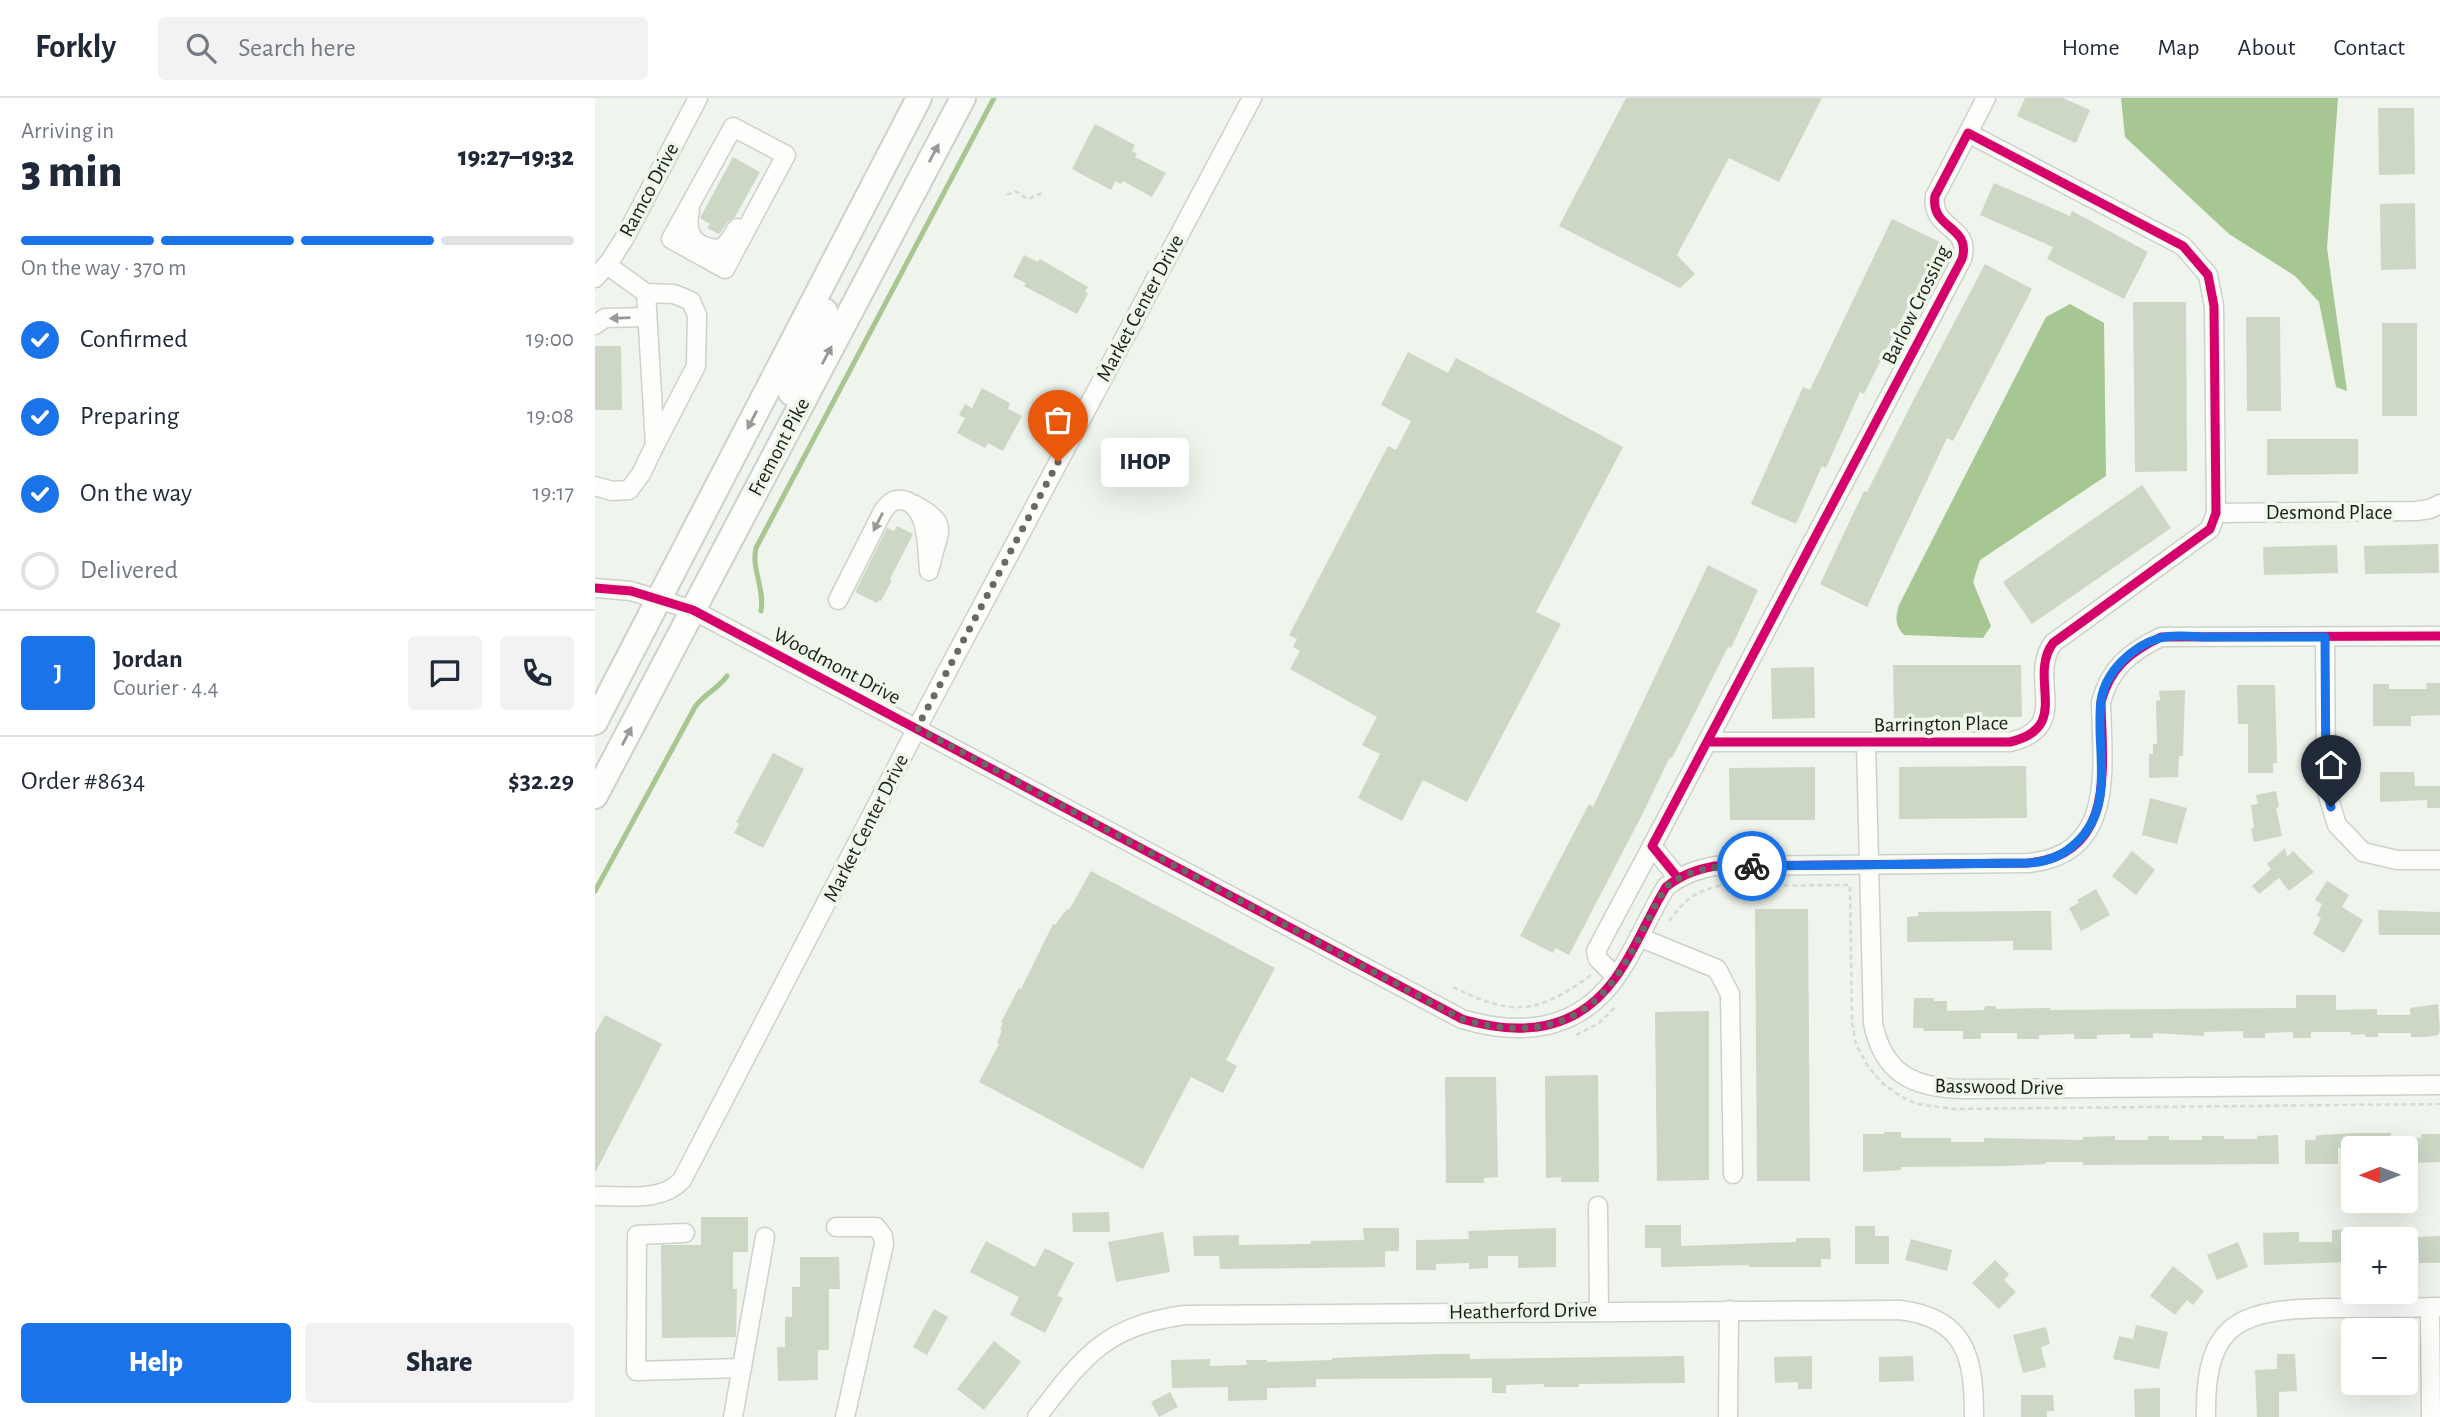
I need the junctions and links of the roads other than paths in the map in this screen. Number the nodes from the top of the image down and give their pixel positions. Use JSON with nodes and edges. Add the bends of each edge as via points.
{"nodes":[{"id":1,"x":698,"y":98,"type":"edge"},
{"id":2,"x":919,"y":98,"type":"edge"},
{"id":3,"x":963,"y":98,"type":"edge"},
{"id":4,"x":1252,"y":98,"type":"edge"},
{"id":5,"x":1986,"y":98,"type":"edge"},
{"id":6,"x":1968,"y":133,"type":"junction"},
{"id":7,"x":767,"y":191,"type":"joint"},
{"id":8,"x":866,"y":200,"type":"junction"},
{"id":9,"x":601,"y":272,"type":"edge"},
{"id":10,"x":646,"y":293,"type":"junction"},
{"id":11,"x":647,"y":317,"type":"junction"},
{"id":12,"x":595,"y":325,"type":"edge"},
{"id":13,"x":655,"y":445,"type":"junction"},
{"id":14,"x":595,"y":486,"type":"edge"},
{"id":15,"x":2440,"y":503,"type":"edge"},
{"id":16,"x":2216,"y":513,"type":"junction"},
{"id":17,"x":929,"y":571,"type":"dead end"},
{"id":18,"x":595,"y":588,"type":"edge"},
{"id":19,"x":838,"y":600,"type":"dead end"},
{"id":20,"x":676,"y":604,"type":"junction"},
{"id":21,"x":2440,"y":636,"type":"edge"},
{"id":22,"x":2325,"y":637,"type":"junction"},
{"id":23,"x":595,"y":722,"type":"edge"},
{"id":24,"x":917,"y":728,"type":"junction"},
{"id":25,"x":1707,"y":742,"type":"junction"},
{"id":26,"x":1866,"y":743,"type":"junction"},
{"id":27,"x":595,"y":796,"type":"edge"},
{"id":28,"x":1652,"y":846,"type":"junction"},
{"id":29,"x":2440,"y":860,"type":"edge"},
{"id":30,"x":1869,"y":865,"type":"junction"},
{"id":31,"x":1678,"y":878,"type":"junction"},
{"id":32,"x":1639,"y":937,"type":"junction"},
{"id":33,"x":1616,"y":977,"type":"junction"},
{"id":34,"x":2440,"y":1085,"type":"edge"},
{"id":35,"x":1733,"y":1174,"type":"dead end"},
{"id":36,"x":595,"y":1196,"type":"edge"},
{"id":37,"x":1598,"y":1206,"type":"dead end"},
{"id":38,"x":836,"y":1227,"type":"dead end"},
{"id":39,"x":685,"y":1233,"type":"dead end"},
{"id":40,"x":765,"y":1237,"type":"dead end"},
{"id":41,"x":2435,"y":1307,"type":"edge"},
{"id":42,"x":1599,"y":1310,"type":"junction"},
{"id":43,"x":1729,"y":1310,"type":"junction"},
{"id":44,"x":742,"y":1368,"type":"junction"},
{"id":45,"x":733,"y":1417,"type":"edge"},
{"id":46,"x":845,"y":1417,"type":"edge"},
{"id":47,"x":1037,"y":1417,"type":"edge"},
{"id":48,"x":1728,"y":1417,"type":"edge"},
{"id":49,"x":1975,"y":1417,"type":"edge"},
{"id":50,"x":2206,"y":1417,"type":"edge"},
{"id":51,"x":2431,"y":1417,"type":"edge"}],
"edges":[{"from":1,"to":9,"type":"street","name":"Ramco Drive","via":[[624,239]]},
{"from":2,"to":8,"type":"highway","name":"Fremont Pike"},
{"from":20,"to":3,"type":"highway","name":"Fremont Pike","one_way":true},
{"from":4,"to":24,"type":"street","name":"Market Center Drive"},
{"from":5,"to":6,"type":"street","name":"Barlow Crossing"},
{"from":6,"to":16,"type":"street","via":[[2183,246],[2208,275],[2214,306]]},
{"from":6,"to":25,"type":"street","name":"Barlow Crossing","via":[[1934,204],[1939,219],[1961,236],[1962,259]]},
{"from":7,"to":7,"type":"street","via":[[725,269],[671,239],[733,127],[786,155]]},
{"from":8,"to":20,"type":"highway","name":"Fremont Pike","one_way":true},
{"from":8,"to":20,"type":"highway","via":[[851,254],[792,392],[712,548]]},
{"from":9,"to":10,"type":"street"},
{"from":10,"to":11,"type":"street"},
{"from":10,"to":13,"type":"street","via":[[674,294],[691,301],[697,315],[696,366]]},
{"from":11,"to":12,"type":"street","one_way":true,"via":[[605,318]]},
{"from":11,"to":13,"type":"street"},
{"from":13,"to":14,"type":"street","via":[[629,490]]},
{"from":15,"to":16,"type":"street","name":"Desmond Place","via":[[2416,511]]},
{"from":16,"to":26,"type":"street","name":"Barrington Place","via":[[2210,529],[2053,643],[2045,664],[2045,718],[2037,731],[2010,742]]},
{"from":17,"to":19,"type":"street","one_way":true,"via":[[922,518],[912,504],[896,500],[889,503]]},
{"from":18,"to":20,"type":"street","name":"Woodmont Drive","via":[[615,588]]},
{"from":20,"to":23,"type":"highway","name":"Fremont Pike"},
{"from":20,"to":24,"type":"street","name":"Woodmont Drive"},
{"from":27,"to":20,"type":"highway","name":"Fremont Pike","one_way":true},
{"from":21,"to":22,"type":"street"},
{"from":22,"to":29,"type":"street","via":[[2326,789],[2337,825],[2363,852],[2397,860]]},
{"from":22,"to":30,"type":"street","via":[[2161,638],[2126,656],[2113,671],[2101,702],[2099,807],[2084,836],[2057,856],[2028,863]]},
{"from":24,"to":33,"type":"street","name":"Woodmont Drive","via":[[1462,1019],[1523,1029],[1556,1023],[1594,1002]]},
{"from":24,"to":36,"type":"street","name":"Market Center Drive","via":[[682,1180],[661,1195]]},
{"from":25,"to":26,"type":"street","name":"Barrington Place"},
{"from":25,"to":28,"type":"street","name":"Barlow Crossing"},
{"from":26,"to":30,"type":"street","name":"Basswood Drive"},
{"from":28,"to":31,"type":"street"},
{"from":28,"to":33,"type":"street","name":"Barlow Crossing","via":[[1596,951]]},
{"from":30,"to":31,"type":"street","via":[[1715,866]]},
{"from":30,"to":34,"type":"street","name":"Basswood Drive","via":[[1877,1044],[1901,1074],[1917,1083],[1936,1089]]},
{"from":31,"to":32,"type":"street","name":"Woodmont Drive","via":[[1666,887]]},
{"from":32,"to":33,"type":"street","name":"Woodmont Drive"},
{"from":32,"to":35,"type":"street","via":[[1717,969],[1730,993]]},
{"from":37,"to":42,"type":"street"},
{"from":38,"to":46,"type":"street","via":[[876,1227],[884,1244]]},
{"from":39,"to":44,"type":"street","via":[[637,1235],[636,1371]]},
{"from":40,"to":44,"type":"street"},
{"from":41,"to":50,"type":"street","via":[[2293,1309],[2251,1317],[2230,1330],[2215,1350],[2207,1373]]},
{"from":41,"to":51,"type":"street"},
{"from":42,"to":43,"type":"street","name":"Heatherford Drive"},
{"from":42,"to":47,"type":"street","name":"Heatherford Drive","via":[[1160,1318],[1123,1330],[1097,1347]]},
{"from":43,"to":48,"type":"street"},
{"from":43,"to":49,"type":"street","name":"Heatherford Drive","via":[[1900,1310],[1924,1315],[1955,1335],[1969,1356]]},
{"from":44,"to":45,"type":"street"}]}
